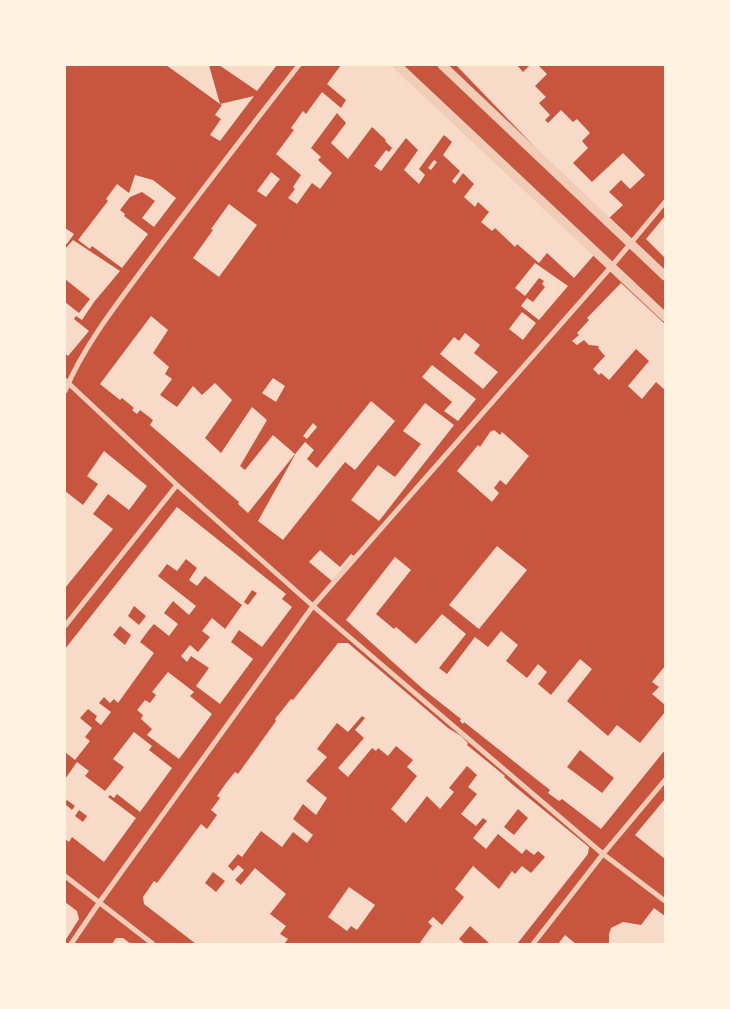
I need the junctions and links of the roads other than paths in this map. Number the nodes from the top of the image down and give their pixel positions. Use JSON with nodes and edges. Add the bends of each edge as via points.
{"nodes":[{"id":1,"x":298,"y":65,"type":"edge"},
{"id":2,"x":397,"y":65,"type":"edge"},
{"id":3,"x":442,"y":65,"type":"edge"},
{"id":4,"x":665,"y":202,"type":"edge"},
{"id":5,"x":630,"y":244,"type":"junction"},
{"id":6,"x":611,"y":267,"type":"junction"},
{"id":7,"x":665,"y":276,"type":"edge"},
{"id":8,"x":665,"y":317,"type":"edge"},
{"id":9,"x":66,"y":383,"type":"edge"},
{"id":10,"x":65,"y":391,"type":"edge"},
{"id":11,"x":177,"y":485,"type":"junction"},
{"id":12,"x":314,"y":606,"type":"junction"},
{"id":13,"x":65,"y":626,"type":"edge"},
{"id":14,"x":665,"y":780,"type":"edge"},
{"id":15,"x":602,"y":854,"type":"junction"},
{"id":16,"x":65,"y":876,"type":"edge"},
{"id":17,"x":665,"y":901,"type":"edge"},
{"id":18,"x":98,"y":903,"type":"junction"},
{"id":19,"x":71,"y":944,"type":"edge"},
{"id":20,"x":153,"y":944,"type":"edge"},
{"id":21,"x":533,"y":944,"type":"edge"}],
"edges":[{"from":1,"to":9,"type":"street","via":[[132,284]]},
{"from":2,"to":6,"type":"street"},
{"from":3,"to":5,"type":"street"},
{"from":4,"to":5,"type":"street"},
{"from":5,"to":6,"type":"street"},
{"from":5,"to":7,"type":"street"},
{"from":6,"to":8,"type":"street"},
{"from":6,"to":12,"type":"street"},
{"from":9,"to":10,"type":"street"},
{"from":9,"to":11,"type":"street"},
{"from":11,"to":12,"type":"street"},
{"from":11,"to":13,"type":"street"},
{"from":12,"to":15,"type":"street"},
{"from":12,"to":18,"type":"street"},
{"from":14,"to":15,"type":"street"},
{"from":15,"to":17,"type":"street"},
{"from":15,"to":21,"type":"street"},
{"from":16,"to":18,"type":"street"},
{"from":18,"to":19,"type":"street"},
{"from":18,"to":20,"type":"street"}]}
